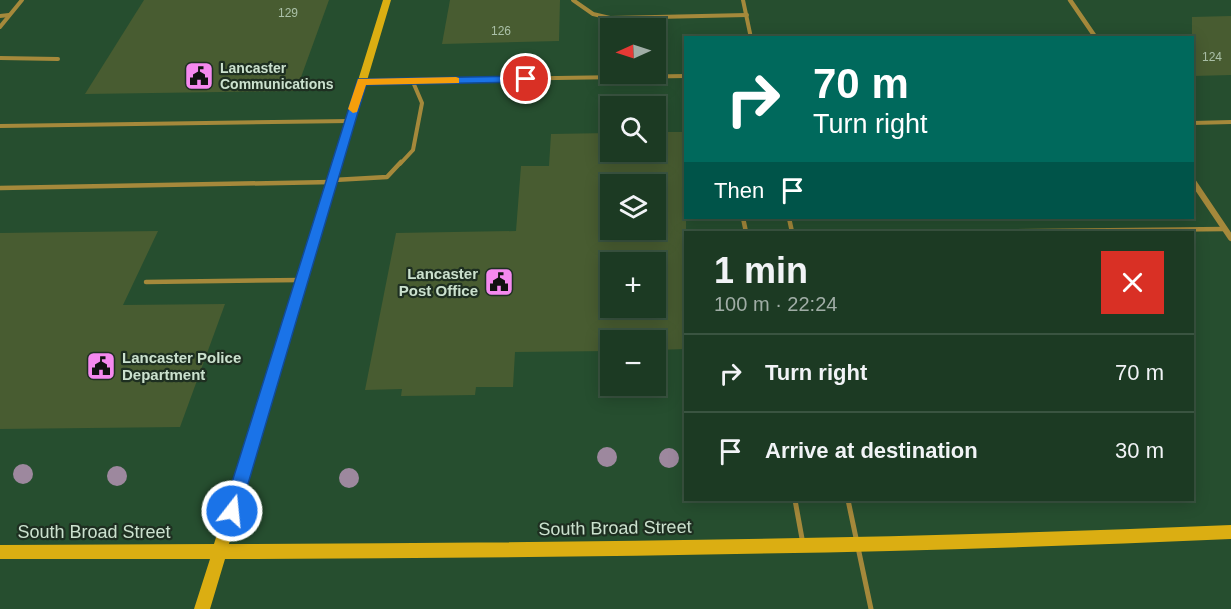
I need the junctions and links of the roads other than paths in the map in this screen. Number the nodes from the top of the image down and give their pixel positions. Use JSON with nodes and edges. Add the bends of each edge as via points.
{"nodes":[{"id":1,"x":22,"y":0,"type":"edge"},
{"id":2,"x":387,"y":0,"type":"edge"},
{"id":3,"x":573,"y":0,"type":"edge"},
{"id":4,"x":743,"y":0,"type":"edge"},
{"id":5,"x":1070,"y":0,"type":"edge"},
{"id":6,"x":9,"y":15,"type":"junction"},
{"id":7,"x":747,"y":15,"type":"junction"},
{"id":8,"x":0,"y":16,"type":"edge"},
{"id":9,"x":0,"y":27,"type":"edge"},
{"id":10,"x":752,"y":36,"type":"edge"},
{"id":11,"x":1095,"y":36,"type":"edge"},
{"id":12,"x":0,"y":58,"type":"edge"},
{"id":13,"x":58,"y":58,"type":"dead end"},
{"id":14,"x":684,"y":76,"type":"edge"},
{"id":15,"x":362,"y":81,"type":"junction"},
{"id":16,"x":413,"y":82,"type":"junction"},
{"id":17,"x":350,"y":121,"type":"junction"},
{"id":18,"x":1231,"y":122,"type":"edge"},
{"id":19,"x":1194,"y":123,"type":"edge"},
{"id":20,"x":0,"y":126,"type":"edge"},
{"id":21,"x":333,"y":181,"type":"junction"},
{"id":22,"x":1194,"y":183,"type":"edge"},
{"id":23,"x":0,"y":188,"type":"edge"},
{"id":24,"x":1225,"y":229,"type":"junction"},
{"id":25,"x":1037,"y":231,"type":"edge"},
{"id":26,"x":1231,"y":238,"type":"edge"},
{"id":27,"x":302,"y":280,"type":"junction"},
{"id":28,"x":146,"y":282,"type":"dead end"},
{"id":29,"x":795,"y":501,"type":"edge"},
{"id":30,"x":848,"y":501,"type":"edge"},
{"id":31,"x":1231,"y":532,"type":"edge"},
{"id":32,"x":804,"y":545,"type":"junction"},
{"id":33,"x":857,"y":545,"type":"junction"},
{"id":34,"x":220,"y":550,"type":"junction"},
{"id":35,"x":0,"y":552,"type":"edge"},
{"id":36,"x":202,"y":609,"type":"edge"},
{"id":37,"x":871,"y":609,"type":"edge"}],
"edges":[{"from":1,"to":6,"type":"lane"},
{"from":2,"to":15,"type":"main road"},
{"from":3,"to":7,"type":"lane","via":[[593,14],[610,18]]},
{"from":4,"to":7,"type":"lane"},
{"from":5,"to":11,"type":"street"},
{"from":6,"to":8,"type":"lane"},
{"from":6,"to":9,"type":"lane"},
{"from":7,"to":10,"type":"lane"},
{"from":12,"to":13,"type":"lane"},
{"from":14,"to":16,"type":"lane"},
{"from":15,"to":16,"type":"lane"},
{"from":15,"to":17,"type":"main road"},
{"from":16,"to":21,"type":"lane","via":[[422,103],[414,150],[387,177]]},
{"from":17,"to":20,"type":"lane"},
{"from":17,"to":21,"type":"main road"},
{"from":18,"to":19,"type":"lane"},
{"from":21,"to":23,"type":"lane"},
{"from":21,"to":27,"type":"main road"},
{"from":22,"to":24,"type":"street"},
{"from":24,"to":25,"type":"lane"},
{"from":24,"to":26,"type":"street"},
{"from":27,"to":28,"type":"lane"},
{"from":27,"to":34,"type":"main road"},
{"from":29,"to":32,"type":"lane"},
{"from":30,"to":33,"type":"lane"},
{"from":31,"to":33,"type":"main road","name":"South Broad Street"},
{"from":32,"to":33,"type":"main road","name":"South Broad Street"},
{"from":32,"to":34,"type":"main road","name":"South Broad Street"},
{"from":33,"to":37,"type":"lane"},
{"from":34,"to":35,"type":"main road","name":"South Broad Street"},
{"from":34,"to":36,"type":"main road"}]}
